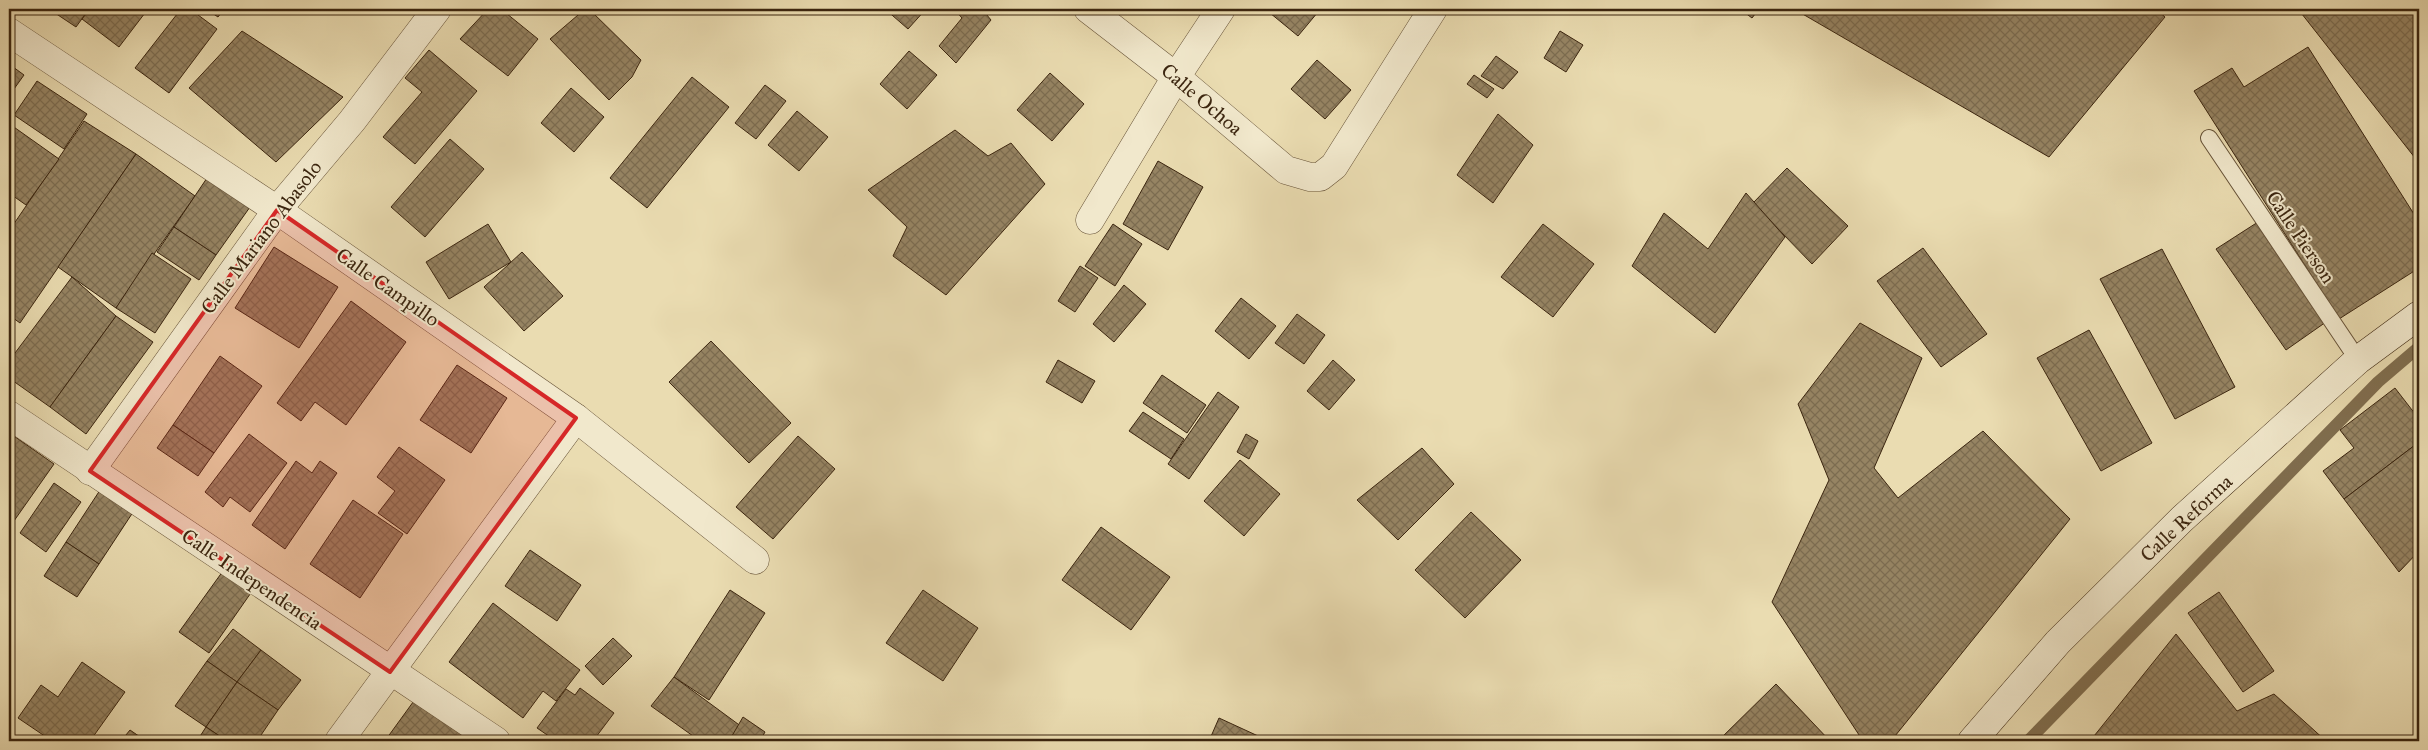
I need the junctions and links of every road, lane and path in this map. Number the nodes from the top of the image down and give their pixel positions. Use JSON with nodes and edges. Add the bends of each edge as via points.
{"nodes":[{"id":1,"x":437,"y":9,"type":"edge"},
{"id":2,"x":1088,"y":9,"type":"edge"},
{"id":3,"x":1221,"y":9,"type":"edge"},
{"id":4,"x":1433,"y":9,"type":"edge"},
{"id":5,"x":9,"y":32,"type":"edge"},
{"id":6,"x":1176,"y":77,"type":"junction"},
{"id":7,"x":2209,"y":138,"type":"dead end"},
{"id":8,"x":277,"y":210,"type":"junction"},
{"id":9,"x":1090,"y":220,"type":"dead end"},
{"id":10,"x":2419,"y":315,"type":"edge"},
{"id":11,"x":2358,"y":360,"type":"junction"},
{"id":12,"x":9,"y":415,"type":"edge"},
{"id":13,"x":576,"y":418,"type":"junction"},
{"id":14,"x":90,"y":471,"type":"junction"},
{"id":15,"x":755,"y":560,"type":"dead end"},
{"id":16,"x":390,"y":672,"type":"junction"},
{"id":17,"x":339,"y":741,"type":"edge"},
{"id":18,"x":496,"y":741,"type":"edge"},
{"id":19,"x":1972,"y":741,"type":"edge"}],
"edges":[{"from":1,"to":8,"type":"street","name":"Calle Mariano Abasolo","via":[[352,121]]},
{"from":2,"to":6,"type":"street","name":"Calle Ochoa"},
{"from":3,"to":6,"type":"street"},
{"from":4,"to":6,"type":"street","name":"Calle Ochoa","via":[[1342,156],[1320,177],[1286,170]]},
{"from":5,"to":8,"type":"street","name":"Calle Campillo"},
{"from":6,"to":9,"type":"street"},
{"from":7,"to":11,"type":"lane","name":"Calle Pierson"},
{"from":8,"to":13,"type":"street","name":"Calle Campillo"},
{"from":8,"to":14,"type":"street","name":"Calle Mariano Abasolo"},
{"from":10,"to":11,"type":"street","name":"Calle Reforma"},
{"from":11,"to":19,"type":"street","name":"Calle Reforma","via":[[2182,519],[2120,580],[2058,642]]},
{"from":12,"to":14,"type":"street","name":"Calle Independencia"},
{"from":13,"to":15,"type":"street","name":"Calle Campillo"},
{"from":13,"to":16,"type":"street"},
{"from":14,"to":16,"type":"street","name":"Calle Independencia"},
{"from":16,"to":17,"type":"street"},
{"from":16,"to":18,"type":"street","name":"Calle Independencia"}]}
